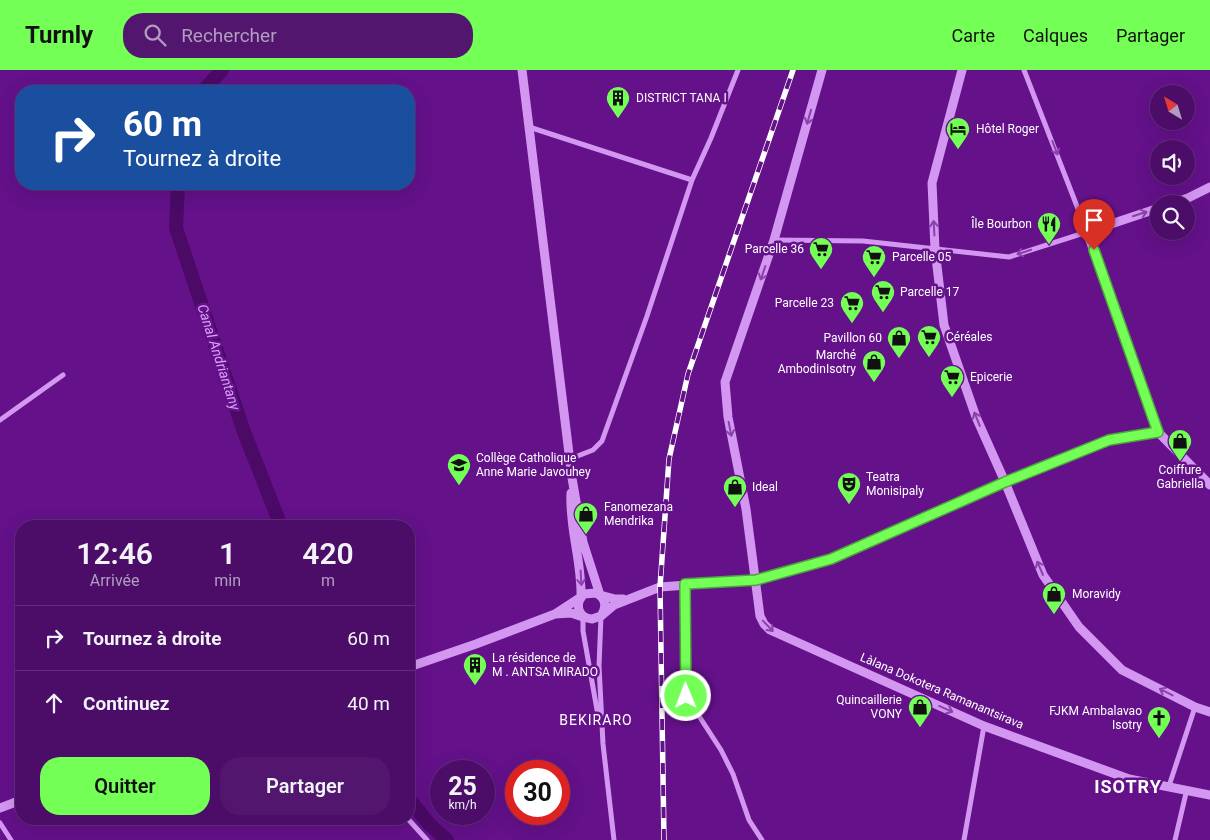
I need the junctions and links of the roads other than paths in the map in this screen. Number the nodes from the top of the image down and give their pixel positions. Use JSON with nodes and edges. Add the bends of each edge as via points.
{"nodes":[{"id":1,"x":522,"y":70,"type":"edge"},
{"id":2,"x":738,"y":70,"type":"edge"},
{"id":3,"x":822,"y":70,"type":"edge"},
{"id":4,"x":962,"y":70,"type":"edge"},
{"id":5,"x":1024,"y":70,"type":"edge"},
{"id":6,"x":529,"y":127,"type":"junction"},
{"id":7,"x":692,"y":180,"type":"junction"},
{"id":8,"x":1210,"y":187,"type":"edge"},
{"id":9,"x":1194,"y":195,"type":"edge"},
{"id":10,"x":1150,"y":211,"type":"edge"},
{"id":11,"x":1087,"y":232,"type":"junction"},
{"id":12,"x":774,"y":240,"type":"junction"},
{"id":13,"x":936,"y":249,"type":"junction"},
{"id":14,"x":63,"y":375,"type":"dead end"},
{"id":15,"x":0,"y":420,"type":"edge"},
{"id":16,"x":1158,"y":432,"type":"junction"},
{"id":17,"x":570,"y":459,"type":"junction"},
{"id":18,"x":572,"y":478,"type":"junction"},
{"id":19,"x":1005,"y":482,"type":"junction"},
{"id":20,"x":1210,"y":485,"type":"edge"},
{"id":21,"x":756,"y":580,"type":"junction"},
{"id":22,"x":685,"y":584,"type":"junction"},
{"id":23,"x":600,"y":595,"type":"junction"},
{"id":24,"x":581,"y":597,"type":"junction"},
{"id":25,"x":629,"y":598,"type":"junction"},
{"id":26,"x":555,"y":614,"type":"junction"},
{"id":27,"x":601,"y":616,"type":"junction"},
{"id":28,"x":584,"y":617,"type":"junction"},
{"id":29,"x":415,"y":665,"type":"edge"},
{"id":30,"x":1195,"y":707,"type":"junction"},
{"id":31,"x":1210,"y":712,"type":"edge"},
{"id":32,"x":984,"y":726,"type":"junction"},
{"id":33,"x":603,"y":744,"type":"junction"},
{"id":34,"x":1169,"y":786,"type":"junction"},
{"id":35,"x":1187,"y":790,"type":"junction"},
{"id":36,"x":1210,"y":794,"type":"edge"},
{"id":37,"x":15,"y":802,"type":"edge"},
{"id":38,"x":0,"y":808,"type":"edge"},
{"id":39,"x":0,"y":823,"type":"edge"},
{"id":40,"x":412,"y":825,"type":"edge"},
{"id":41,"x":423,"y":839,"type":"edge"},
{"id":42,"x":12,"y":840,"type":"edge"},
{"id":43,"x":614,"y":840,"type":"edge"},
{"id":44,"x":762,"y":840,"type":"edge"},
{"id":45,"x":964,"y":840,"type":"edge"},
{"id":46,"x":1175,"y":840,"type":"edge"}],
"edges":[{"from":1,"to":6,"type":"street"},
{"from":2,"to":7,"type":"street"},
{"from":3,"to":12,"type":"street","name":"Làlana Dokotera Ramanantsirava","one_way":true},
{"from":13,"to":4,"type":"street","one_way":true,"via":[[932,183]]},
{"from":5,"to":11,"type":"street","one_way":true},
{"from":6,"to":7,"type":"street"},
{"from":6,"to":17,"type":"street"},
{"from":7,"to":17,"type":"street","via":[[602,441],[592,450]]},
{"from":8,"to":9,"type":"street"},
{"from":11,"to":10,"type":"street","one_way":true},
{"from":11,"to":13,"type":"street","one_way":true,"via":[[1009,257]]},
{"from":11,"to":16,"type":"street"},
{"from":12,"to":13,"type":"street","via":[[863,241]]},
{"from":12,"to":21,"type":"street","name":"Làlana Dokotera Ramanantsirava","one_way":true,"via":[[725,382]]},
{"from":19,"to":13,"type":"street","one_way":true,"via":[[976,417],[946,332]]},
{"from":14,"to":15,"type":"street"},
{"from":16,"to":19,"type":"street","via":[[1109,440]]},
{"from":16,"to":20,"type":"street"},
{"from":17,"to":18,"type":"street"},
{"from":18,"to":23,"type":"street","via":[[583,542]]},
{"from":18,"to":24,"type":"street","one_way":true,"via":[[570,511],[582,578]]},
{"from":19,"to":21,"type":"street","via":[[831,559]]},
{"from":30,"to":19,"type":"street","one_way":true,"via":[[1122,670],[1079,627],[1043,575]]},
{"from":21,"to":22,"type":"street"},
{"from":21,"to":32,"type":"street","name":"Làlana Dokotera Ramanantsirava","one_way":true,"via":[[760,616],[770,630]]},
{"from":22,"to":25,"type":"street","via":[[660,587]]},
{"from":22,"to":44,"type":"street","via":[[686,696],[721,750],[749,820]]},
{"from":23,"to":24,"type":"street","via":[[588,593]]},
{"from":23,"to":25,"type":"street"},
{"from":23,"to":27,"type":"street","via":[[605,603]]},
{"from":24,"to":26,"type":"street"},
{"from":24,"to":28,"type":"street","via":[[579,610]]},
{"from":25,"to":27,"type":"street"},
{"from":26,"to":28,"type":"street"},
{"from":26,"to":29,"type":"street"},
{"from":27,"to":28,"type":"street"},
{"from":27,"to":33,"type":"street","via":[[599,666]]},
{"from":28,"to":33,"type":"street","via":[[583,631]]},
{"from":30,"to":31,"type":"street"},
{"from":30,"to":34,"type":"street"},
{"from":32,"to":34,"type":"street","name":"Làlana Dokotera Ramanantsirava","via":[[1129,779]]},
{"from":32,"to":45,"type":"street"},
{"from":33,"to":43,"type":"street"},
{"from":34,"to":35,"type":"street","name":"Làlana Dokotera Ramanantsirava"},
{"from":35,"to":36,"type":"street","name":"Làlana Dokotera Ramanantsirava"},
{"from":35,"to":46,"type":"street"},
{"from":37,"to":38,"type":"street"},
{"from":39,"to":42,"type":"street"},
{"from":40,"to":41,"type":"street"}]}
